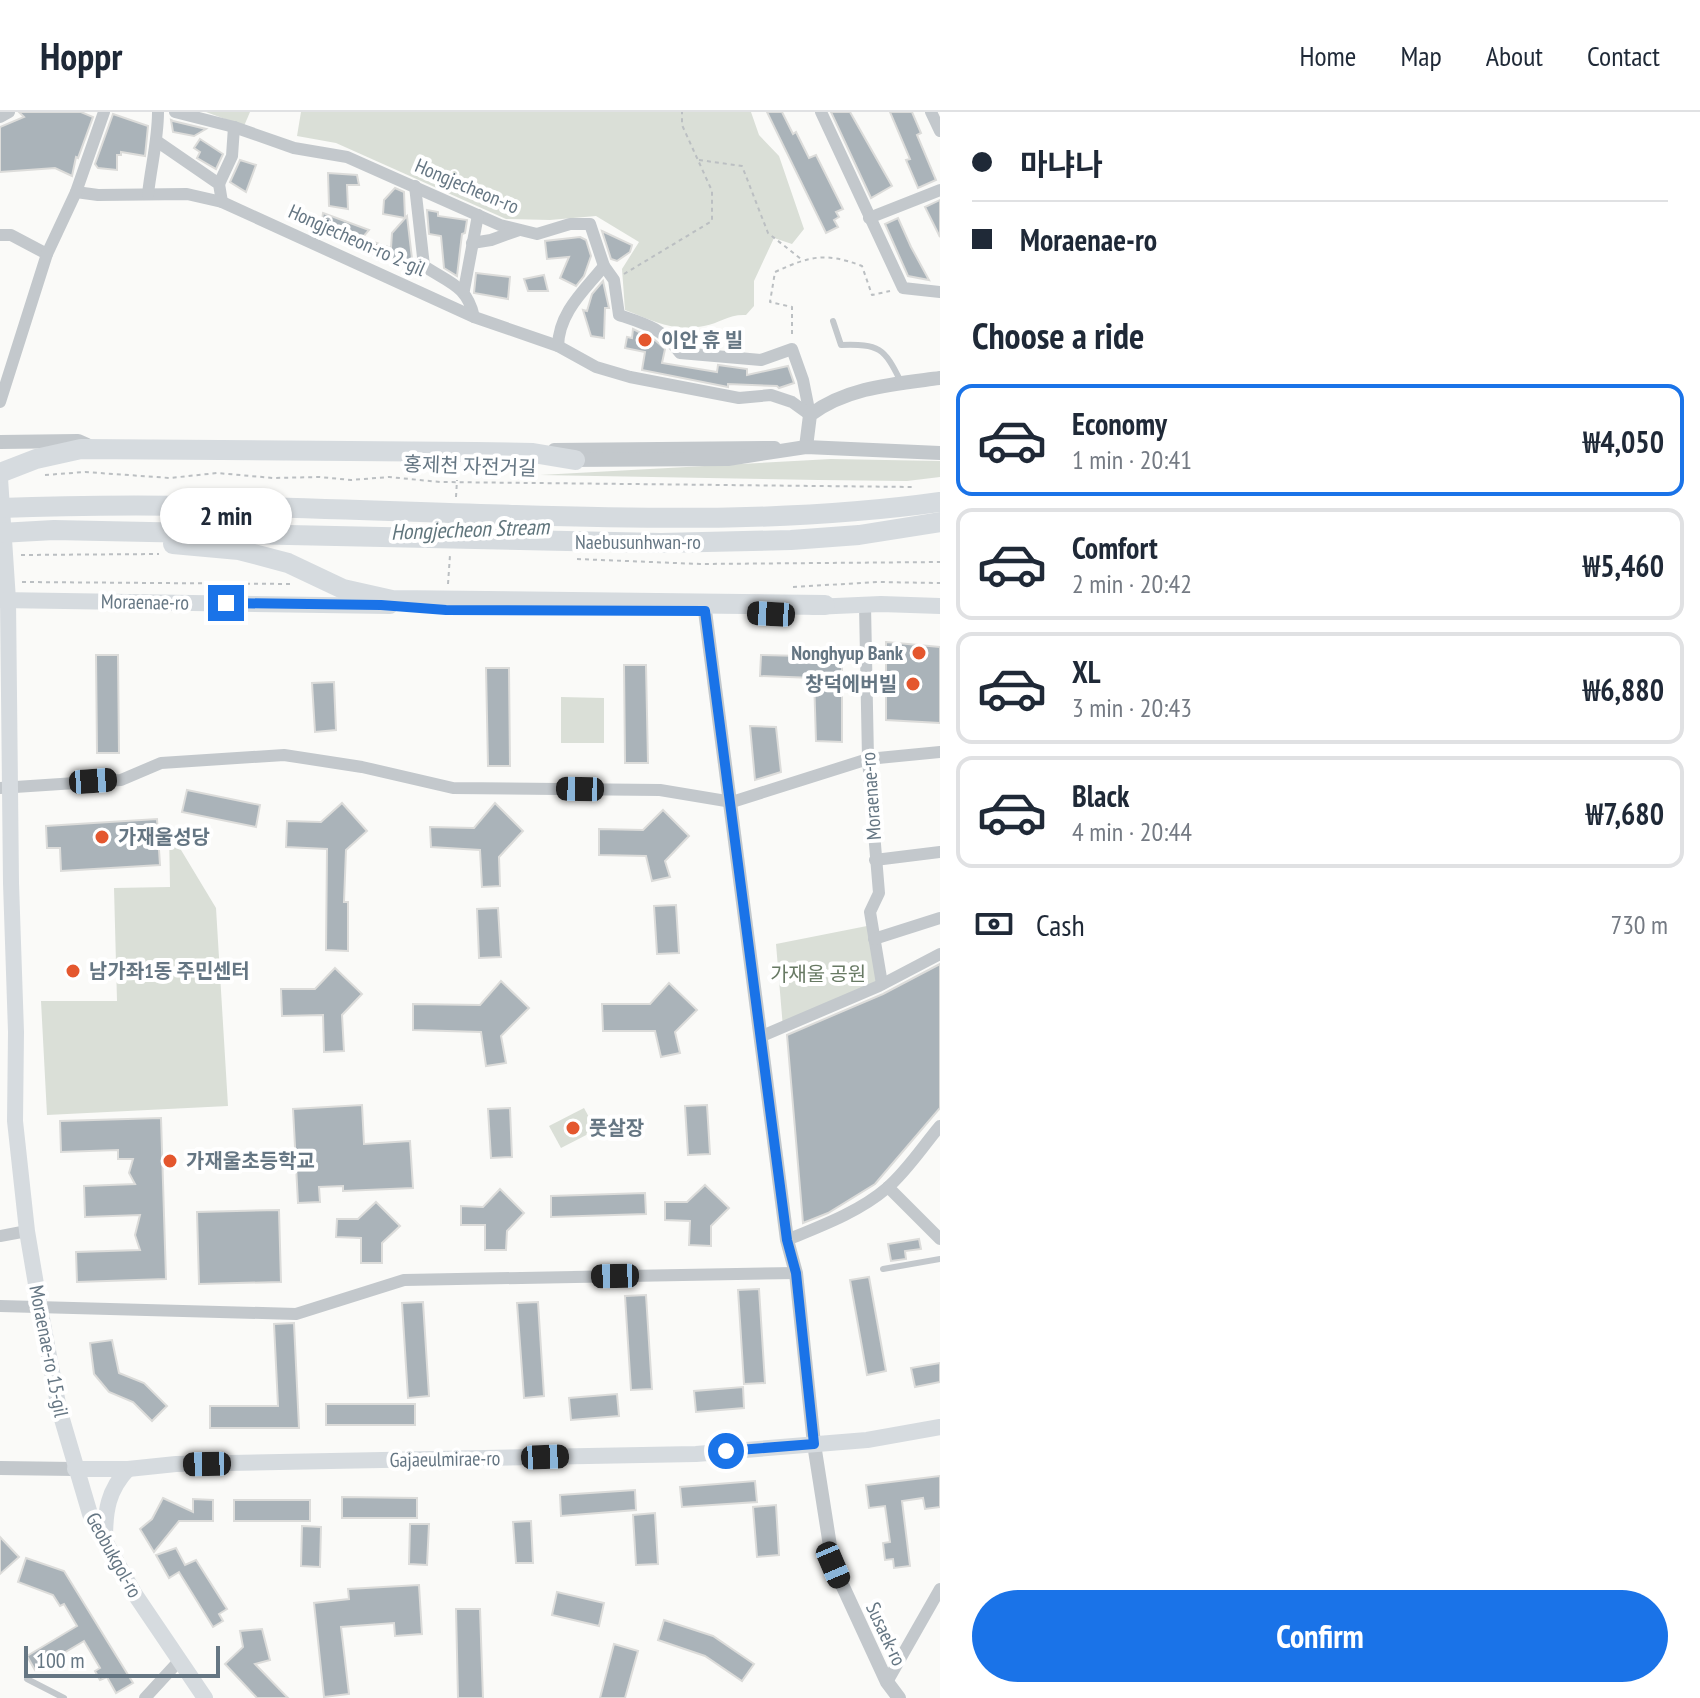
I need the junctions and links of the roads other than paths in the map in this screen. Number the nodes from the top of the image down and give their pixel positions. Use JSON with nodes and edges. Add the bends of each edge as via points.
{"nodes":[{"id":1,"x":9,"y":112,"type":"edge"},
{"id":2,"x":104,"y":112,"type":"edge"},
{"id":3,"x":158,"y":112,"type":"edge"},
{"id":4,"x":175,"y":112,"type":"edge"},
{"id":5,"x":821,"y":112,"type":"edge"},
{"id":6,"x":931,"y":112,"type":"edge"},
{"id":7,"x":0,"y":117,"type":"edge"},
{"id":8,"x":234,"y":127,"type":"junction"},
{"id":9,"x":940,"y":131,"type":"edge"},
{"id":10,"x":158,"y":142,"type":"junction"},
{"id":11,"x":219,"y":184,"type":"junction"},
{"id":12,"x":415,"y":186,"type":"junction"},
{"id":13,"x":940,"y":190,"type":"edge"},
{"id":14,"x":76,"y":192,"type":"junction"},
{"id":15,"x":148,"y":194,"type":"junction"},
{"id":16,"x":222,"y":202,"type":"junction"},
{"id":17,"x":478,"y":215,"type":"junction"},
{"id":18,"x":869,"y":218,"type":"junction"},
{"id":19,"x":519,"y":230,"type":"junction"},
{"id":20,"x":0,"y":235,"type":"edge"},
{"id":21,"x":472,"y":243,"type":"junction"},
{"id":22,"x":47,"y":254,"type":"junction"},
{"id":23,"x":604,"y":266,"type":"junction"},
{"id":24,"x":464,"y":290,"type":"junction"},
{"id":25,"x":940,"y":292,"type":"edge"},
{"id":26,"x":474,"y":317,"type":"junction"},
{"id":27,"x":833,"y":321,"type":"dead end"},
{"id":28,"x":558,"y":346,"type":"junction"},
{"id":29,"x":940,"y":378,"type":"edge"},
{"id":30,"x":902,"y":383,"type":"junction"},
{"id":31,"x":0,"y":402,"type":"edge"},
{"id":32,"x":810,"y":415,"type":"junction"},
{"id":33,"x":78,"y":441,"type":"junction"},
{"id":34,"x":0,"y":442,"type":"edge"},
{"id":35,"x":806,"y":447,"type":"junction"},
{"id":36,"x":940,"y":453,"type":"edge"},
{"id":37,"x":575,"y":460,"type":"junction"},
{"id":38,"x":0,"y":475,"type":"edge"},
{"id":39,"x":940,"y":502,"type":"edge"},
{"id":40,"x":0,"y":508,"type":"edge"},
{"id":41,"x":940,"y":522,"type":"edge"},
{"id":42,"x":54,"y":530,"type":"junction"},
{"id":43,"x":0,"y":533,"type":"edge"},
{"id":44,"x":940,"y":596,"type":"edge"},
{"id":45,"x":4,"y":600,"type":"edge"},
{"id":46,"x":873,"y":604,"type":"junction"},
{"id":47,"x":825,"y":605,"type":"junction"},
{"id":48,"x":940,"y":606,"type":"edge"},
{"id":49,"x":705,"y":611,"type":"junction"},
{"id":50,"x":940,"y":614,"type":"edge"},
{"id":51,"x":940,"y":752,"type":"edge"},
{"id":52,"x":868,"y":759,"type":"junction"},
{"id":53,"x":5,"y":787,"type":"edge"},
{"id":54,"x":732,"y":802,"type":"junction"},
{"id":55,"x":940,"y":852,"type":"edge"},
{"id":56,"x":875,"y":860,"type":"junction"},
{"id":57,"x":940,"y":918,"type":"edge"},
{"id":58,"x":874,"y":939,"type":"junction"},
{"id":59,"x":940,"y":954,"type":"edge"},
{"id":60,"x":882,"y":984,"type":"junction"},
{"id":61,"x":762,"y":1036,"type":"junction"},
{"id":62,"x":8,"y":1120,"type":"edge"},
{"id":63,"x":940,"y":1126,"type":"edge"},
{"id":64,"x":888,"y":1187,"type":"junction"},
{"id":65,"x":27,"y":1231,"type":"junction"},
{"id":66,"x":0,"y":1236,"type":"edge"},
{"id":67,"x":940,"y":1239,"type":"edge"},
{"id":68,"x":787,"y":1240,"type":"junction"},
{"id":69,"x":940,"y":1259,"type":"edge"},
{"id":70,"x":883,"y":1269,"type":"dead end"},
{"id":71,"x":796,"y":1273,"type":"junction"},
{"id":72,"x":0,"y":1306,"type":"edge"},
{"id":73,"x":40,"y":1308,"type":"junction"},
{"id":74,"x":940,"y":1427,"type":"edge"},
{"id":75,"x":814,"y":1444,"type":"junction"},
{"id":76,"x":0,"y":1468,"type":"edge"},
{"id":77,"x":75,"y":1469,"type":"junction"},
{"id":78,"x":128,"y":1469,"type":"junction"},
{"id":79,"x":105,"y":1545,"type":"junction"},
{"id":80,"x":940,"y":1589,"type":"edge"},
{"id":81,"x":179,"y":1661,"type":"junction"},
{"id":82,"x":27,"y":1679,"type":"dead end"},
{"id":83,"x":887,"y":1682,"type":"junction"},
{"id":84,"x":64,"y":1698,"type":"edge"},
{"id":85,"x":145,"y":1698,"type":"edge"},
{"id":86,"x":205,"y":1698,"type":"edge"},
{"id":87,"x":899,"y":1698,"type":"edge"}],
"edges":[{"from":1,"to":7,"type":"street"},
{"from":2,"to":14,"type":"street"},
{"from":3,"to":10,"type":"street"},
{"from":4,"to":8,"type":"street","name":"Hongjecheon-ro"},
{"from":5,"to":18,"type":"street"},
{"from":6,"to":9,"type":"street"},
{"from":8,"to":11,"type":"street","via":[[232,156]]},
{"from":8,"to":12,"type":"street","name":"Hongjecheon-ro","via":[[294,148],[347,157]]},
{"from":10,"to":11,"type":"street"},
{"from":10,"to":15,"type":"street"},
{"from":11,"to":16,"type":"street"},
{"from":12,"to":17,"type":"street","name":"Hongjecheon-ro"},
{"from":12,"to":24,"type":"street","name":"Hongjecheon-ro 2-gil","via":[[424,266]]},
{"from":13,"to":18,"type":"street"},
{"from":14,"to":15,"type":"street","name":"Hongjecheon-ro 2-gil"},
{"from":14,"to":22,"type":"street"},
{"from":15,"to":16,"type":"street","name":"Hongjecheon-ro 2-gil","via":[[187,194]]},
{"from":16,"to":26,"type":"street","name":"Hongjecheon-ro 2-gil"},
{"from":17,"to":19,"type":"street","name":"Hongjecheon-ro"},
{"from":17,"to":21,"type":"street"},
{"from":18,"to":25,"type":"street","via":[[903,288]]},
{"from":19,"to":21,"type":"street"},
{"from":19,"to":23,"type":"street","name":"Hongjecheon-ro","via":[[537,234],[590,224]]},
{"from":20,"to":22,"type":"street","via":[[11,235]]},
{"from":21,"to":24,"type":"street"},
{"from":22,"to":31,"type":"street"},
{"from":23,"to":28,"type":"street","via":[[564,316]]},
{"from":23,"to":32,"type":"street","name":"Hongjecheon-ro","via":[[614,280],[619,315],[667,335],[680,353],[761,360],[792,349]]},
{"from":24,"to":26,"type":"street"},
{"from":26,"to":28,"type":"street","name":"Hongjecheon-ro 2-gil"},
{"from":27,"to":30,"type":"lane","via":[[841,345],[872,344],[889,357]]},
{"from":28,"to":32,"type":"street","name":"Hongjecheon-ro 2-gil","via":[[596,367],[630,377],[739,398],[771,395]]},
{"from":29,"to":30,"type":"street"},
{"from":30,"to":32,"type":"street","via":[[846,394]]},
{"from":32,"to":35,"type":"street"},
{"from":33,"to":34,"type":"street"},
{"from":33,"to":35,"type":"street","via":[[610,450]]},
{"from":33,"to":37,"type":"street","via":[[117,458]]},
{"from":35,"to":36,"type":"street"},
{"from":35,"to":37,"type":"street","via":[[728,459]]},
{"from":37,"to":38,"type":"highway","via":[[533,453],[81,449],[36,459]]},
{"from":38,"to":45,"type":"main road","name":"Moraenae-ro 15-gil","via":[[9,559]]},
{"from":39,"to":40,"type":"highway","name":"Naebusunhwan-ro","via":[[824,515],[658,519],[113,504]]},
{"from":41,"to":42,"type":"highway","name":"Naebusunhwan-ro","via":[[859,535],[661,543]]},
{"from":42,"to":43,"type":"highway","name":"Naebusunhwan-ro"},
{"from":42,"to":47,"type":"highway","via":[[239,550],[288,563],[343,589],[392,600]]},
{"from":44,"to":46,"type":"main road"},
{"from":45,"to":49,"type":"main road","name":"Moraenae-ro"},
{"from":45,"to":53,"type":"main road","name":"Moraenae-ro 15-gil"},
{"from":46,"to":47,"type":"main road","name":"Moraenae-ro"},
{"from":46,"to":48,"type":"main road","name":"Moraenae-ro"},
{"from":46,"to":50,"type":"main road"},
{"from":46,"to":52,"type":"street","name":"Moraenae-ro"},
{"from":47,"to":49,"type":"main road","name":"Moraenae-ro","via":[[771,614]]},
{"from":49,"to":54,"type":"street"},
{"from":51,"to":52,"type":"street"},
{"from":52,"to":54,"type":"street"},
{"from":52,"to":56,"type":"street","name":"Moraenae-ro"},
{"from":53,"to":54,"type":"street","via":[[121,780],[161,763],[284,755],[453,788],[660,790]]},
{"from":53,"to":62,"type":"main road","name":"Moraenae-ro 15-gil","via":[[16,1032]]},
{"from":54,"to":61,"type":"street"},
{"from":55,"to":56,"type":"street"},
{"from":56,"to":58,"type":"street","name":"Moraenae-ro","via":[[879,893],[870,912]]},
{"from":57,"to":58,"type":"street"},
{"from":58,"to":60,"type":"street","name":"Moraenae-ro"},
{"from":59,"to":60,"type":"street"},
{"from":60,"to":61,"type":"street"},
{"from":61,"to":68,"type":"street"},
{"from":62,"to":65,"type":"main road","name":"Moraenae-ro 15-gil"},
{"from":63,"to":64,"type":"street"},
{"from":64,"to":67,"type":"street"},
{"from":64,"to":68,"type":"street"},
{"from":65,"to":66,"type":"street"},
{"from":65,"to":73,"type":"main road","name":"Moraenae-ro 15-gil"},
{"from":68,"to":71,"type":"street"},
{"from":69,"to":70,"type":"lane"},
{"from":71,"to":73,"type":"street","via":[[404,1280],[296,1314]]},
{"from":71,"to":75,"type":"street"},
{"from":72,"to":73,"type":"street"},
{"from":73,"to":77,"type":"main road","name":"Moraenae-ro 15-gil"},
{"from":74,"to":75,"type":"main road","name":"Gajaeulmirae-ro"},
{"from":75,"to":78,"type":"main road","name":"Gajaeulmirae-ro","via":[[696,1454]]},
{"from":75,"to":83,"type":"street","name":"Susaek-ro","via":[[833,1565]]},
{"from":76,"to":77,"type":"street"},
{"from":77,"to":78,"type":"main road","name":"Gajaeulmirae-ro"},
{"from":77,"to":79,"type":"main road","name":"Geobukgol-ro"},
{"from":78,"to":79,"type":"main road","via":[[106,1507]]},
{"from":79,"to":81,"type":"main road","name":"Geobukgol-ro"},
{"from":80,"to":83,"type":"street"},
{"from":81,"to":85,"type":"street"},
{"from":81,"to":86,"type":"main road","name":"Geobukgol-ro"},
{"from":82,"to":84,"type":"lane"},
{"from":83,"to":87,"type":"street","name":"Susaek-ro"}]}
